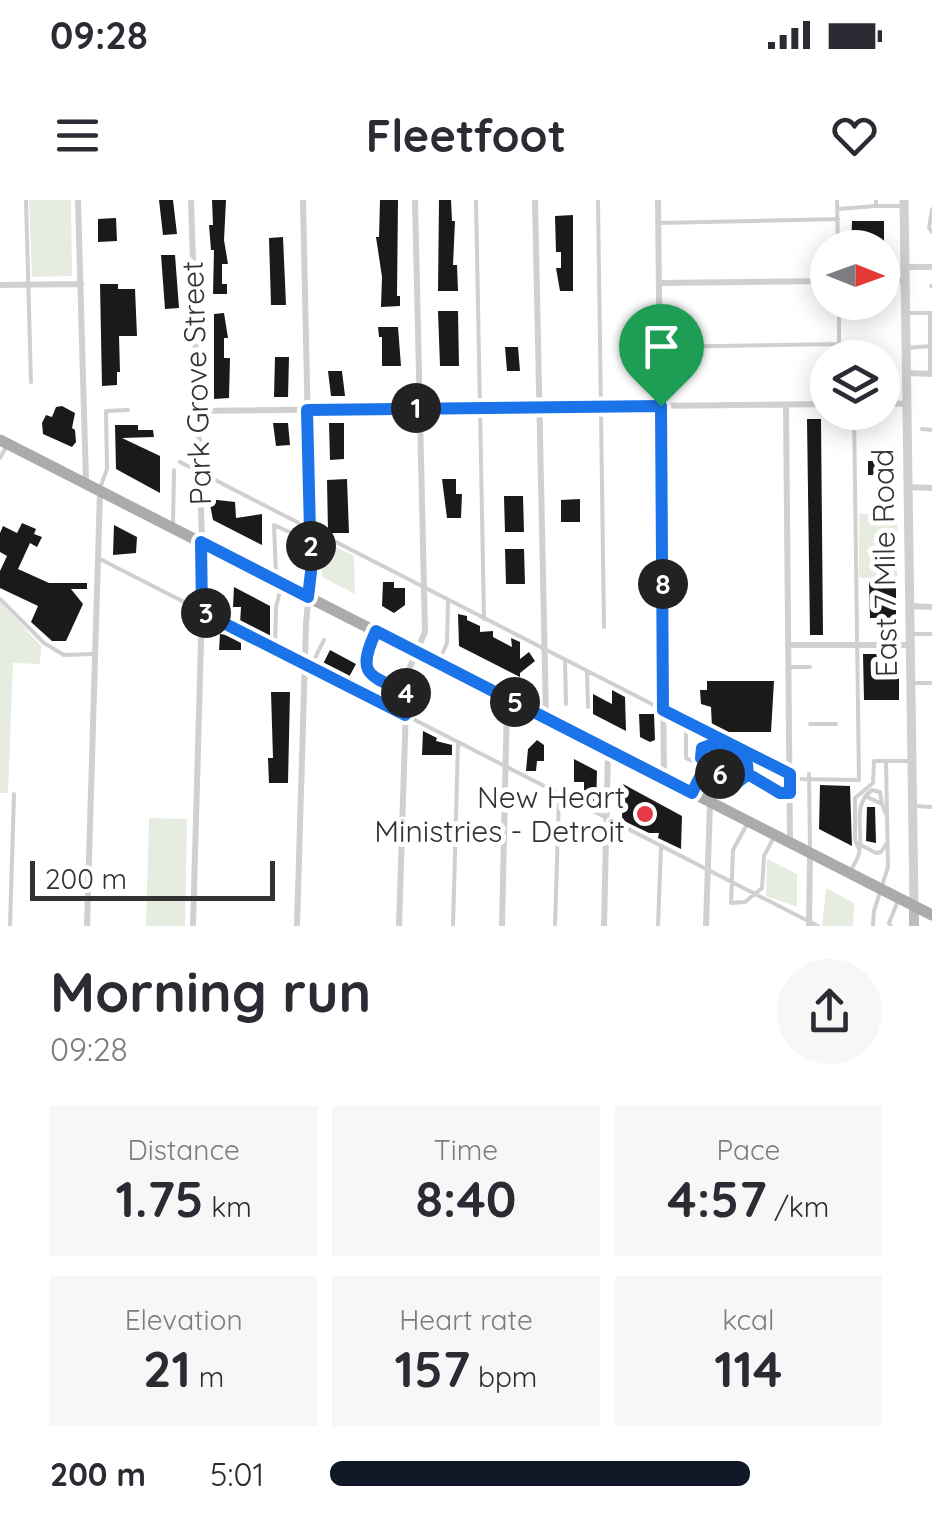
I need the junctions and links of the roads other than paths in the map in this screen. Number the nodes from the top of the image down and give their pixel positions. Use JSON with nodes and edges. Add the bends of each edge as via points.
{"nodes":[{"id":1,"x":26,"y":200,"type":"edge"},
{"id":2,"x":78,"y":200,"type":"edge"},
{"id":3,"x":191,"y":200,"type":"edge"},
{"id":4,"x":302,"y":200,"type":"edge"},
{"id":5,"x":416,"y":200,"type":"edge"},
{"id":6,"x":476,"y":200,"type":"edge"},
{"id":7,"x":534,"y":200,"type":"edge"},
{"id":8,"x":598,"y":200,"type":"edge"},
{"id":9,"x":658,"y":200,"type":"edge"},
{"id":10,"x":838,"y":200,"type":"edge"},
{"id":11,"x":876,"y":203,"type":"edge"},
{"id":12,"x":904,"y":203,"type":"edge"},
{"id":13,"x":838,"y":209,"type":"junction"},
{"id":14,"x":932,"y":210,"type":"edge"},
{"id":15,"x":838,"y":220,"type":"junction"},
{"id":16,"x":658,"y":223,"type":"junction"},
{"id":17,"x":838,"y":230,"type":"edge"},
{"id":18,"x":932,"y":232,"type":"edge"},
{"id":19,"x":932,"y":267,"type":"edge"},
{"id":20,"x":904,"y":268,"type":"junction"},
{"id":21,"x":900,"y":280,"type":"edge"},
{"id":22,"x":904,"y":280,"type":"junction"},
{"id":23,"x":810,"y":281,"type":"edge"},
{"id":24,"x":658,"y":283,"type":"junction"},
{"id":25,"x":80,"y":284,"type":"junction"},
{"id":26,"x":0,"y":285,"type":"edge"},
{"id":27,"x":28,"y":285,"type":"junction"},
{"id":28,"x":905,"y":313,"type":"junction"},
{"id":29,"x":931,"y":313,"type":"edge"},
{"id":30,"x":810,"y":344,"type":"edge"},
{"id":31,"x":931,"y":346,"type":"edge"},
{"id":32,"x":660,"y":347,"type":"junction"},
{"id":33,"x":906,"y":348,"type":"junction"},
{"id":34,"x":906,"y":373,"type":"junction"},
{"id":35,"x":931,"y":374,"type":"edge"},
{"id":36,"x":31,"y":382,"type":"dead end"},
{"id":37,"x":900,"y":404,"type":"edge"},
{"id":38,"x":907,"y":404,"type":"junction"},
{"id":39,"x":810,"y":405,"type":"edge"},
{"id":40,"x":539,"y":406,"type":"junction"},
{"id":41,"x":600,"y":406,"type":"junction"},
{"id":42,"x":661,"y":406,"type":"junction"},
{"id":43,"x":786,"y":406,"type":"junction"},
{"id":44,"x":481,"y":407,"type":"junction"},
{"id":45,"x":420,"y":408,"type":"junction"},
{"id":46,"x":128,"y":410,"type":"dead end"},
{"id":47,"x":307,"y":410,"type":"junction"},
{"id":48,"x":196,"y":411,"type":"junction"},
{"id":49,"x":922,"y":429,"type":"dead end"},
{"id":50,"x":854,"y":430,"type":"edge"},
{"id":51,"x":932,"y":430,"type":"edge"},
{"id":52,"x":4,"y":442,"type":"edge"},
{"id":53,"x":0,"y":458,"type":"edge"},
{"id":54,"x":180,"y":462,"type":"dead end"},
{"id":55,"x":174,"y":470,"type":"dead end"},
{"id":56,"x":198,"y":472,"type":"junction"},
{"id":57,"x":86,"y":483,"type":"junction"},
{"id":58,"x":908,"y":487,"type":"junction"},
{"id":59,"x":932,"y":488,"type":"edge"},
{"id":60,"x":100,"y":490,"type":"junction"},
{"id":61,"x":173,"y":526,"type":"junction"},
{"id":62,"x":311,"y":530,"type":"junction"},
{"id":63,"x":296,"y":535,"type":"dead end"},
{"id":64,"x":201,"y":542,"type":"junction"},
{"id":65,"x":98,"y":558,"type":"junction"},
{"id":66,"x":279,"y":582,"type":"junction"},
{"id":67,"x":424,"y":587,"type":"junction"},
{"id":68,"x":308,"y":597,"type":"junction"},
{"id":69,"x":0,"y":599,"type":"edge"},
{"id":70,"x":448,"y":600,"type":"junction"},
{"id":71,"x":909,"y":606,"type":"junction"},
{"id":72,"x":932,"y":607,"type":"edge"},
{"id":73,"x":202,"y":612,"type":"junction"},
{"id":74,"x":484,"y":618,"type":"junction"},
{"id":75,"x":604,"y":627,"type":"dead end"},
{"id":76,"x":376,"y":631,"type":"junction"},
{"id":77,"x":932,"y":634,"type":"edge"},
{"id":78,"x":910,"y":639,"type":"junction"},
{"id":79,"x":324,"y":640,"type":"dead end"},
{"id":80,"x":307,"y":643,"type":"junction"},
{"id":81,"x":788,"y":645,"type":"junction"},
{"id":82,"x":858,"y":645,"type":"junction"},
{"id":83,"x":320,"y":648,"type":"junction"},
{"id":84,"x":274,"y":649,"type":"junction"},
{"id":85,"x":544,"y":650,"type":"junction"},
{"id":86,"x":416,"y":652,"type":"junction"},
{"id":87,"x":94,"y":654,"type":"junction"},
{"id":88,"x":314,"y":658,"type":"dead end"},
{"id":89,"x":566,"y":661,"type":"junction"},
{"id":90,"x":438,"y":663,"type":"junction"},
{"id":91,"x":306,"y":664,"type":"junction"},
{"id":92,"x":788,"y":667,"type":"junction"},
{"id":93,"x":810,"y":667,"type":"dead end"},
{"id":94,"x":588,"y":672,"type":"junction"},
{"id":95,"x":910,"y":683,"type":"junction"},
{"id":96,"x":932,"y":683,"type":"edge"},
{"id":97,"x":406,"y":692,"type":"junction"},
{"id":98,"x":507,"y":698,"type":"junction"},
{"id":99,"x":566,"y":704,"type":"dead end"},
{"id":100,"x":588,"y":706,"type":"dead end"},
{"id":101,"x":663,"y":710,"type":"junction"},
{"id":102,"x":405,"y":715,"type":"junction"},
{"id":103,"x":546,"y":718,"type":"junction"},
{"id":104,"x":810,"y":724,"type":"dead end"},
{"id":105,"x":836,"y":724,"type":"dead end"},
{"id":106,"x":458,"y":743,"type":"junction"},
{"id":107,"x":608,"y":750,"type":"junction"},
{"id":108,"x":886,"y":761,"type":"junction"},
{"id":109,"x":912,"y":761,"type":"junction"},
{"id":110,"x":506,"y":767,"type":"junction"},
{"id":111,"x":705,"y":767,"type":"junction"},
{"id":112,"x":748,"y":774,"type":"junction"},
{"id":113,"x":790,"y":774,"type":"junction"},
{"id":114,"x":808,"y":776,"type":"junction"},
{"id":115,"x":664,"y":778,"type":"junction"},
{"id":116,"x":692,"y":793,"type":"junction"},
{"id":117,"x":790,"y":793,"type":"junction"},
{"id":118,"x":14,"y":794,"type":"dead end"},
{"id":119,"x":559,"y":794,"type":"junction"},
{"id":120,"x":710,"y":802,"type":"junction"},
{"id":121,"x":912,"y":805,"type":"junction"},
{"id":122,"x":932,"y":807,"type":"edge"},
{"id":123,"x":887,"y":818,"type":"junction"},
{"id":124,"x":607,"y":819,"type":"junction"},
{"id":125,"x":748,"y":822,"type":"junction"},
{"id":126,"x":775,"y":835,"type":"junction"},
{"id":127,"x":888,"y":842,"type":"junction"},
{"id":128,"x":790,"y":843,"type":"junction"},
{"id":129,"x":662,"y":846,"type":"junction"},
{"id":130,"x":859,"y":847,"type":"junction"},
{"id":131,"x":810,"y":853,"type":"junction"},
{"id":132,"x":708,"y":870,"type":"junction"},
{"id":133,"x":850,"y":873,"type":"junction"},
{"id":134,"x":732,"y":882,"type":"junction"},
{"id":135,"x":882,"y":889,"type":"junction"},
{"id":136,"x":755,"y":894,"type":"junction"},
{"id":137,"x":899,"y":898,"type":"junction"},
{"id":138,"x":914,"y":906,"type":"junction"},
{"id":139,"x":932,"y":915,"type":"edge"},
{"id":140,"x":809,"y":922,"type":"edge"},
{"id":141,"x":10,"y":926,"type":"edge"},
{"id":142,"x":87,"y":926,"type":"edge"},
{"id":143,"x":193,"y":926,"type":"edge"},
{"id":144,"x":297,"y":926,"type":"edge"},
{"id":145,"x":399,"y":926,"type":"edge"},
{"id":146,"x":452,"y":926,"type":"edge"},
{"id":147,"x":502,"y":926,"type":"edge"},
{"id":148,"x":555,"y":926,"type":"edge"},
{"id":149,"x":604,"y":926,"type":"edge"},
{"id":150,"x":658,"y":926,"type":"edge"},
{"id":151,"x":706,"y":926,"type":"edge"},
{"id":152,"x":818,"y":926,"type":"edge"},
{"id":153,"x":873,"y":926,"type":"edge"},
{"id":154,"x":890,"y":926,"type":"edge"},
{"id":155,"x":914,"y":926,"type":"edge"}],
"edges":[{"from":1,"to":27,"type":"lane"},
{"from":2,"to":25,"type":"street"},
{"from":3,"to":48,"type":"street","name":"Park Grove Street"},
{"from":4,"to":47,"type":"street"},
{"from":5,"to":45,"type":"street"},
{"from":6,"to":44,"type":"lane"},
{"from":7,"to":40,"type":"street"},
{"from":8,"to":41,"type":"lane"},
{"from":9,"to":16,"type":"street"},
{"from":10,"to":13,"type":"lane"},
{"from":11,"to":12,"type":"lane"},
{"from":11,"to":13,"type":"lane"},
{"from":12,"to":20,"type":"street","name":"East 7 Mile Road"},
{"from":13,"to":15,"type":"lane"},
{"from":14,"to":18,"type":"lane"},
{"from":15,"to":16,"type":"lane"},
{"from":15,"to":17,"type":"lane"},
{"from":16,"to":24,"type":"street"},
{"from":19,"to":20,"type":"street"},
{"from":20,"to":22,"type":"street","name":"East 7 Mile Road"},
{"from":21,"to":22,"type":"street"},
{"from":22,"to":28,"type":"street","name":"East 7 Mile Road"},
{"from":23,"to":24,"type":"street"},
{"from":24,"to":32,"type":"street"},
{"from":25,"to":27,"type":"street"},
{"from":25,"to":57,"type":"street"},
{"from":26,"to":27,"type":"street"},
{"from":27,"to":36,"type":"lane"},
{"from":28,"to":29,"type":"lane"},
{"from":28,"to":33,"type":"street","name":"East 7 Mile Road"},
{"from":29,"to":31,"type":"lane"},
{"from":30,"to":32,"type":"lane"},
{"from":31,"to":33,"type":"lane"},
{"from":31,"to":35,"type":"lane"},
{"from":32,"to":42,"type":"street"},
{"from":33,"to":34,"type":"street","name":"East 7 Mile Road"},
{"from":34,"to":35,"type":"street"},
{"from":34,"to":38,"type":"street","name":"East 7 Mile Road"},
{"from":37,"to":38,"type":"street"},
{"from":38,"to":58,"type":"street","name":"East 7 Mile Road"},
{"from":39,"to":43,"type":"street"},
{"from":40,"to":41,"type":"street"},
{"from":40,"to":44,"type":"street"},
{"from":40,"to":85,"type":"street"},
{"from":41,"to":42,"type":"street"},
{"from":41,"to":75,"type":"lane"},
{"from":42,"to":43,"type":"street"},
{"from":42,"to":101,"type":"street"},
{"from":43,"to":81,"type":"street"},
{"from":44,"to":45,"type":"street"},
{"from":44,"to":74,"type":"lane"},
{"from":45,"to":47,"type":"street"},
{"from":45,"to":67,"type":"street"},
{"from":46,"to":60,"type":"lane","via":[[106,411],[107,470]]},
{"from":47,"to":48,"type":"street"},
{"from":47,"to":62,"type":"street"},
{"from":48,"to":56,"type":"street","name":"Park Grove Street"},
{"from":49,"to":51,"type":"lane"},
{"from":50,"to":82,"type":"lane"},
{"from":52,"to":53,"type":"lane"},
{"from":52,"to":57,"type":"main road"},
{"from":54,"to":56,"type":"lane"},
{"from":55,"to":61,"type":"lane"},
{"from":56,"to":62,"type":"lane"},
{"from":56,"to":64,"type":"street","name":"Park Grove Street"},
{"from":57,"to":60,"type":"main road"},
{"from":58,"to":59,"type":"street"},
{"from":58,"to":71,"type":"street","name":"East 7 Mile Road"},
{"from":60,"to":61,"type":"main road"},
{"from":60,"to":65,"type":"street"},
{"from":61,"to":64,"type":"main road"},
{"from":62,"to":67,"type":"lane"},
{"from":62,"to":68,"type":"street"},
{"from":63,"to":66,"type":"lane","via":[[274,525]]},
{"from":64,"to":66,"type":"main road"},
{"from":64,"to":73,"type":"street","name":"Park Grove Street"},
{"from":65,"to":73,"type":"lane"},
{"from":65,"to":87,"type":"street"},
{"from":66,"to":68,"type":"main road"},
{"from":66,"to":84,"type":"lane"},
{"from":67,"to":70,"type":"lane"},
{"from":67,"to":86,"type":"street","via":[[426,632]]},
{"from":68,"to":76,"type":"main road"},
{"from":68,"to":80,"type":"street"},
{"from":69,"to":87,"type":"lane","via":[[64,655]]},
{"from":70,"to":74,"type":"lane"},
{"from":70,"to":90,"type":"lane","via":[[447,643]]},
{"from":71,"to":72,"type":"street"},
{"from":71,"to":78,"type":"street","name":"East 7 Mile Road"},
{"from":73,"to":84,"type":"lane"},
{"from":73,"to":143,"type":"street","name":"Park Grove Street"},
{"from":74,"to":85,"type":"lane"},
{"from":76,"to":86,"type":"main road"},
{"from":76,"to":97,"type":"lane","via":[[366,670]]},
{"from":77,"to":78,"type":"lane"},
{"from":78,"to":82,"type":"street"},
{"from":78,"to":95,"type":"street","name":"East 7 Mile Road"},
{"from":79,"to":83,"type":"lane"},
{"from":80,"to":83,"type":"lane"},
{"from":80,"to":91,"type":"street"},
{"from":81,"to":82,"type":"street"},
{"from":81,"to":92,"type":"street"},
{"from":82,"to":114,"type":"lane","via":[[859,780]]},
{"from":83,"to":88,"type":"lane"},
{"from":84,"to":91,"type":"lane"},
{"from":85,"to":89,"type":"lane"},
{"from":85,"to":103,"type":"street"},
{"from":86,"to":90,"type":"main road"},
{"from":86,"to":97,"type":"street"},
{"from":87,"to":142,"type":"street"},
{"from":89,"to":94,"type":"lane"},
{"from":89,"to":99,"type":"lane"},
{"from":90,"to":98,"type":"main road"},
{"from":91,"to":102,"type":"lane"},
{"from":91,"to":144,"type":"street"},
{"from":92,"to":93,"type":"lane"},
{"from":92,"to":113,"type":"street"},
{"from":94,"to":100,"type":"lane"},
{"from":94,"to":101,"type":"lane"},
{"from":95,"to":96,"type":"lane"},
{"from":95,"to":109,"type":"street","name":"East 7 Mile Road"},
{"from":97,"to":102,"type":"street"},
{"from":98,"to":103,"type":"main road"},
{"from":98,"to":110,"type":"street"},
{"from":101,"to":113,"type":"lane"},
{"from":101,"to":115,"type":"street"},
{"from":102,"to":106,"type":"lane"},
{"from":102,"to":145,"type":"street"},
{"from":103,"to":107,"type":"main road"},
{"from":104,"to":105,"type":"lane"},
{"from":106,"to":110,"type":"lane"},
{"from":106,"to":146,"type":"lane"},
{"from":107,"to":115,"type":"main road"},
{"from":107,"to":124,"type":"street"},
{"from":108,"to":109,"type":"lane"},
{"from":108,"to":123,"type":"lane"},
{"from":108,"to":130,"type":"lane","via":[[874,761],[873,783],[854,798]]},
{"from":109,"to":121,"type":"street","name":"East 7 Mile Road"},
{"from":110,"to":119,"type":"lane"},
{"from":110,"to":147,"type":"street"},
{"from":111,"to":112,"type":"lane","via":[[738,782]]},
{"from":111,"to":112,"type":"lane","via":[[686,758],[686,730],[748,760]]},
{"from":111,"to":116,"type":"lane"},
{"from":112,"to":112,"type":"lane","via":[[747,764],[710,745],[700,752],[738,777]]},
{"from":112,"to":117,"type":"lane"},
{"from":113,"to":114,"type":"lane","via":[[798,780]]},
{"from":113,"to":117,"type":"street"},
{"from":114,"to":131,"type":"lane"},
{"from":115,"to":116,"type":"main road"},
{"from":116,"to":120,"type":"main road"},
{"from":117,"to":128,"type":"street"},
{"from":118,"to":141,"type":"lane"},
{"from":119,"to":124,"type":"lane"},
{"from":119,"to":148,"type":"lane"},
{"from":120,"to":125,"type":"main road"},
{"from":120,"to":132,"type":"street"},
{"from":121,"to":122,"type":"lane"},
{"from":121,"to":138,"type":"street","name":"East 7 Mile Road"},
{"from":123,"to":127,"type":"lane"},
{"from":123,"to":130,"type":"lane","via":[[880,792],[868,790],[860,803]]},
{"from":124,"to":129,"type":"lane"},
{"from":124,"to":149,"type":"street"},
{"from":125,"to":126,"type":"main road"},
{"from":125,"to":134,"type":"lane","via":[[732,850]]},
{"from":126,"to":128,"type":"main road"},
{"from":126,"to":136,"type":"lane"},
{"from":127,"to":130,"type":"lane","via":[[876,853]]},
{"from":127,"to":135,"type":"lane"},
{"from":128,"to":131,"type":"main road"},
{"from":129,"to":132,"type":"lane"},
{"from":129,"to":150,"type":"lane"},
{"from":130,"to":133,"type":"lane"},
{"from":131,"to":133,"type":"main road"},
{"from":131,"to":140,"type":"street"},
{"from":132,"to":134,"type":"lane"},
{"from":132,"to":151,"type":"street"},
{"from":133,"to":135,"type":"main road"},
{"from":134,"to":136,"type":"lane"},
{"from":134,"to":136,"type":"lane","via":[[731,903]]},
{"from":135,"to":137,"type":"main road"},
{"from":135,"to":153,"type":"lane"},
{"from":136,"to":140,"type":"lane"},
{"from":137,"to":138,"type":"main road"},
{"from":137,"to":154,"type":"lane"},
{"from":138,"to":139,"type":"main road"},
{"from":138,"to":155,"type":"main road","name":"East 7 Mile Road"},
{"from":140,"to":152,"type":"lane"}]}
